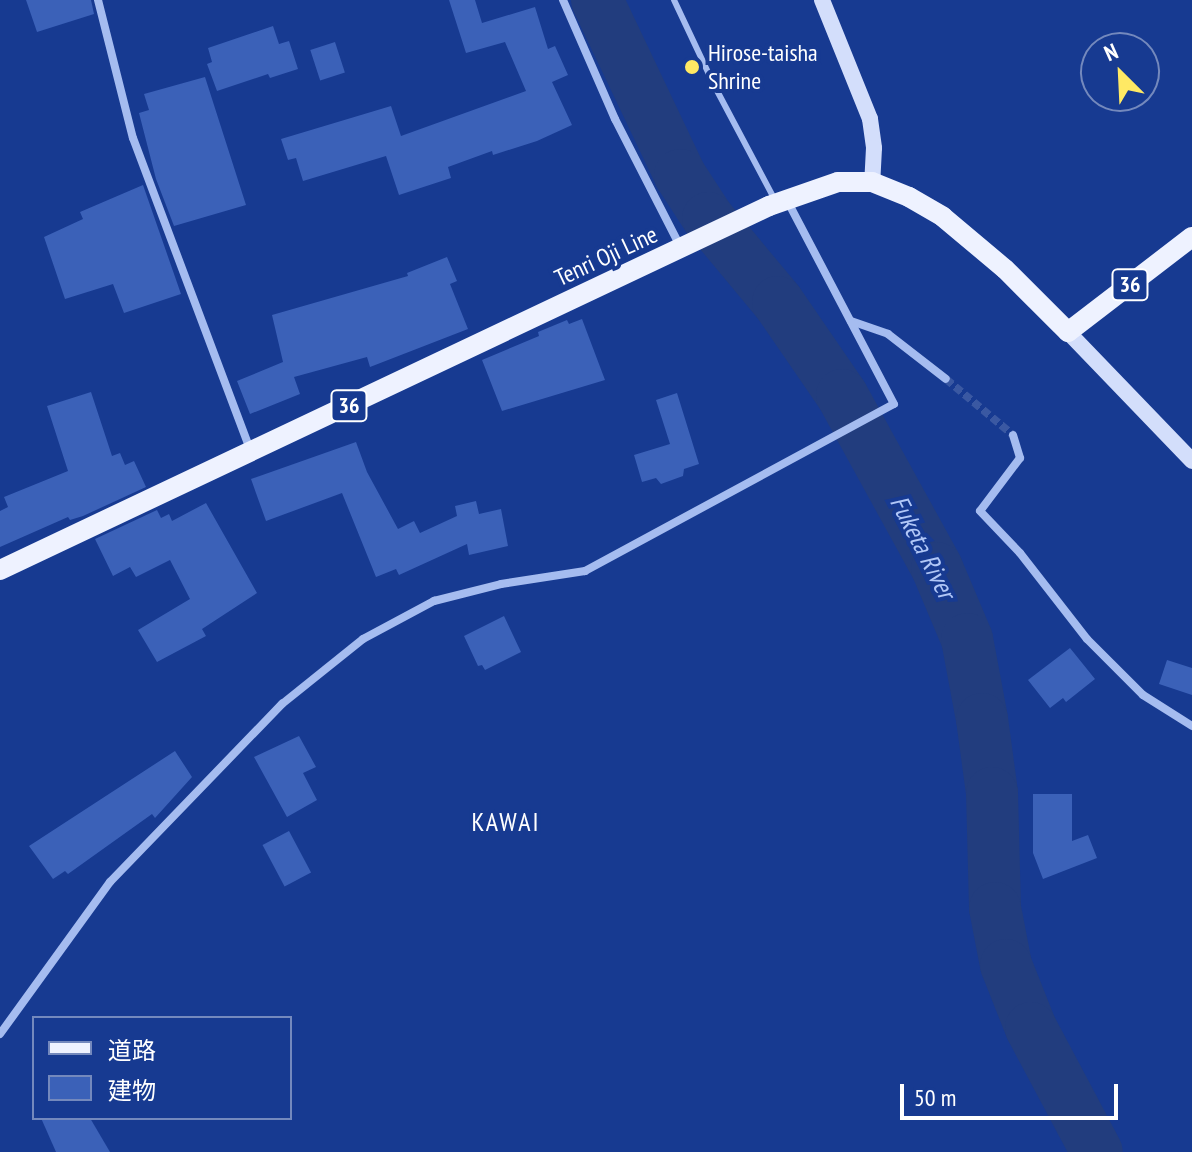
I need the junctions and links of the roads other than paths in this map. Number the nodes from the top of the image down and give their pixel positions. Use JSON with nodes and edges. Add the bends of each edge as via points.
{"nodes":[{"id":1,"x":98,"y":0,"type":"edge"},
{"id":2,"x":563,"y":0,"type":"edge"},
{"id":3,"x":674,"y":0,"type":"edge"},
{"id":4,"x":822,"y":0,"type":"edge"},
{"id":5,"x":872,"y":182,"type":"junction"},
{"id":6,"x":782,"y":201,"type":"junction"},
{"id":7,"x":1192,"y":237,"type":"edge"},
{"id":8,"x":690,"y":245,"type":"junction"},
{"id":9,"x":850,"y":321,"type":"junction"},
{"id":10,"x":1068,"y":332,"type":"junction"},
{"id":11,"x":946,"y":379,"type":"tunnel mouth"},
{"id":12,"x":1013,"y":435,"type":"dead end"},
{"id":13,"x":251,"y":452,"type":"junction"},
{"id":14,"x":1192,"y":461,"type":"edge"},
{"id":15,"x":0,"y":570,"type":"edge"},
{"id":16,"x":1192,"y":726,"type":"edge"},
{"id":17,"x":0,"y":1034,"type":"edge"}],
"edges":[{"from":1,"to":13,"type":"street","via":[[133,138]]},
{"from":2,"to":8,"type":"street","via":[[615,119]]},
{"from":3,"to":6,"type":"lane","via":[[714,85]]},
{"from":4,"to":5,"type":"street","via":[[870,119]]},
{"from":5,"to":6,"type":"main road","name":"Tenri Oji Line","number":"36","via":[[838,182]]},
{"from":5,"to":10,"type":"main road","name":"Tenri Oji Line","number":"36","via":[[909,197],[972,239]]},
{"from":6,"to":8,"type":"main road","name":"Tenri Oji Line","number":"36"},
{"from":6,"to":9,"type":"street"},
{"from":7,"to":10,"type":"main road","number":"36"},
{"from":8,"to":13,"type":"main road","name":"Tenri Oji Line","number":"36"},
{"from":9,"to":11,"type":"street","via":[[888,334]]},
{"from":9,"to":17,"type":"street","via":[[894,404],[585,571],[434,601],[363,639],[282,704],[110,882]]},
{"from":10,"to":14,"type":"street"},
{"from":12,"to":16,"type":"street","via":[[1020,458],[980,511],[1087,639],[1143,695]]},
{"from":13,"to":15,"type":"main road","name":"Tenri Oji Line","number":"36"}]}
